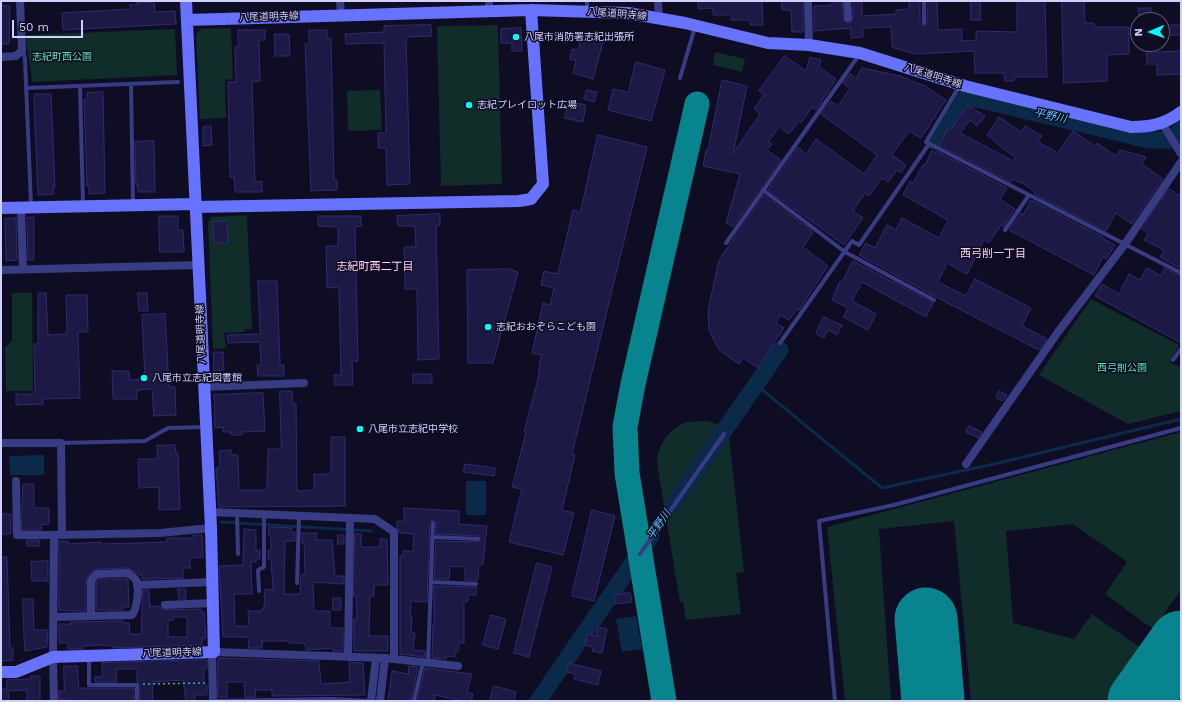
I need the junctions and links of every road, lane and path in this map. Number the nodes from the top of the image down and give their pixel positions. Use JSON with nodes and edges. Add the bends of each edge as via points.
{"nodes":[{"id":1,"x":20,"y":1,"type":"edge"},
{"id":2,"x":186,"y":1,"type":"edge"},
{"id":3,"x":340,"y":1,"type":"edge"},
{"id":4,"x":658,"y":1,"type":"edge"},
{"id":5,"x":808,"y":1,"type":"edge"},
{"id":6,"x":847,"y":1,"type":"edge"},
{"id":7,"x":924,"y":1,"type":"edge"},
{"id":8,"x":489,"y":6,"type":"edge"},
{"id":9,"x":587,"y":6,"type":"edge"},
{"id":10,"x":531,"y":10,"type":"junction"},
{"id":11,"x":341,"y":15,"type":"junction"},
{"id":12,"x":659,"y":18,"type":"junction"},
{"id":13,"x":848,"y":18,"type":"dead end"},
{"id":14,"x":187,"y":20,"type":"junction"},
{"id":15,"x":924,"y":22,"type":"dead end"},
{"id":16,"x":695,"y":27,"type":"junction"},
{"id":17,"x":809,"y":45,"type":"junction"},
{"id":18,"x":22,"y":50,"type":"junction"},
{"id":19,"x":860,"y":53,"type":"junction"},
{"id":20,"x":1,"y":57,"type":"edge"},
{"id":21,"x":680,"y":78,"type":"dead end"},
{"id":22,"x":178,"y":82,"type":"dead end"},
{"id":23,"x":131,"y":84,"type":"junction"},
{"id":24,"x":961,"y":85,"type":"junction"},
{"id":25,"x":80,"y":86,"type":"junction"},
{"id":26,"x":26,"y":88,"type":"junction"},
{"id":27,"x":1181,"y":112,"type":"edge"},
{"id":28,"x":1162,"y":123,"type":"junction"},
{"id":29,"x":929,"y":144,"type":"junction"},
{"id":30,"x":1181,"y":154,"type":"edge"},
{"id":31,"x":1181,"y":162,"type":"edge"},
{"id":32,"x":763,"y":190,"type":"junction"},
{"id":33,"x":1029,"y":195,"type":"junction"},
{"id":34,"x":195,"y":205,"type":"junction"},
{"id":35,"x":83,"y":206,"type":"junction"},
{"id":36,"x":133,"y":206,"type":"junction"},
{"id":37,"x":1,"y":208,"type":"edge"},
{"id":38,"x":26,"y":208,"type":"junction"},
{"id":39,"x":1005,"y":230,"type":"dead end"},
{"id":40,"x":726,"y":243,"type":"dead end"},
{"id":41,"x":1125,"y":244,"type":"junction"},
{"id":42,"x":845,"y":252,"type":"junction"},
{"id":43,"x":199,"y":265,"type":"junction"},
{"id":44,"x":23,"y":269,"type":"junction"},
{"id":45,"x":1,"y":270,"type":"edge"},
{"id":46,"x":1181,"y":273,"type":"edge"},
{"id":47,"x":934,"y":300,"type":"dead end"},
{"id":48,"x":780,"y":343,"type":"dead end"},
{"id":49,"x":1181,"y":349,"type":"edge"},
{"id":50,"x":1173,"y":360,"type":"dead end"},
{"id":51,"x":304,"y":383,"type":"dead end"},
{"id":52,"x":203,"y":387,"type":"junction"},
{"id":53,"x":206,"y":427,"type":"junction"},
{"id":54,"x":1181,"y":428,"type":"edge"},
{"id":55,"x":724,"y":434,"type":"dead end"},
{"id":56,"x":1,"y":443,"type":"edge"},
{"id":57,"x":61,"y":443,"type":"junction"},
{"id":58,"x":966,"y":464,"type":"dead end"},
{"id":59,"x":16,"y":482,"type":"dead end"},
{"id":60,"x":211,"y":512,"type":"junction"},
{"id":61,"x":237,"y":516,"type":"junction"},
{"id":62,"x":264,"y":518,"type":"junction"},
{"id":63,"x":299,"y":520,"type":"junction"},
{"id":64,"x":350,"y":520,"type":"junction"},
{"id":65,"x":433,"y":523,"type":"dead end"},
{"id":66,"x":211,"y":528,"type":"junction"},
{"id":67,"x":58,"y":535,"type":"junction"},
{"id":68,"x":433,"y":537,"type":"junction"},
{"id":69,"x":478,"y":539,"type":"dead end"},
{"id":70,"x":238,"y":554,"type":"dead end"},
{"id":71,"x":640,"y":554,"type":"dead end"},
{"id":72,"x":213,"y":582,"type":"junction"},
{"id":73,"x":431,"y":582,"type":"junction"},
{"id":74,"x":298,"y":583,"type":"dead end"},
{"id":75,"x":476,"y":584,"type":"dead end"},
{"id":76,"x":137,"y":585,"type":"junction"},
{"id":77,"x":259,"y":591,"type":"dead end"},
{"id":78,"x":213,"y":604,"type":"junction"},
{"id":79,"x":165,"y":605,"type":"dead end"},
{"id":80,"x":91,"y":616,"type":"junction"},
{"id":81,"x":53,"y":617,"type":"junction"},
{"id":82,"x":214,"y":652,"type":"junction"},
{"id":83,"x":89,"y":656,"type":"junction"},
{"id":84,"x":53,"y":657,"type":"junction"},
{"id":85,"x":348,"y":657,"type":"junction"},
{"id":86,"x":376,"y":658,"type":"junction"},
{"id":87,"x":385,"y":658,"type":"junction"},
{"id":88,"x":394,"y":659,"type":"junction"},
{"id":89,"x":425,"y":662,"type":"junction"},
{"id":90,"x":458,"y":666,"type":"dead end"},
{"id":91,"x":1,"y":672,"type":"edge"},
{"id":92,"x":213,"y":683,"type":"junction"},
{"id":93,"x":137,"y":685,"type":"junction"},
{"id":94,"x":371,"y":700,"type":"edge"},
{"id":95,"x":380,"y":700,"type":"edge"},
{"id":96,"x":54,"y":701,"type":"edge"},
{"id":97,"x":137,"y":701,"type":"edge"},
{"id":98,"x":213,"y":701,"type":"edge"},
{"id":99,"x":414,"y":701,"type":"edge"},
{"id":100,"x":835,"y":701,"type":"edge"}],
"edges":[{"from":1,"to":18,"type":"street"},
{"from":2,"to":14,"type":"main road"},
{"from":3,"to":11,"type":"street"},
{"from":4,"to":12,"type":"street"},
{"from":5,"to":17,"type":"street"},
{"from":6,"to":13,"type":"street"},
{"from":7,"to":15,"type":"lane"},
{"from":8,"to":10,"type":"main road","name":"八尾道明寺線"},
{"from":8,"to":11,"type":"main road","name":"八尾道明寺線"},
{"from":9,"to":10,"type":"main road","name":"八尾道明寺線"},
{"from":9,"to":12,"type":"main road","name":"八尾道明寺線"},
{"from":10,"to":34,"type":"main road","via":[[543,184],[531,199]]},
{"from":11,"to":14,"type":"main road","name":"八尾道明寺線"},
{"from":12,"to":16,"type":"main road","name":"八尾道明寺線"},
{"from":14,"to":34,"type":"main road","name":"八尾道明寺線"},
{"from":16,"to":17,"type":"main road","name":"八尾道明寺線","via":[[768,43]]},
{"from":16,"to":21,"type":"lane"},
{"from":17,"to":19,"type":"main road","name":"八尾道明寺線"},
{"from":18,"to":20,"type":"street","via":[[16,56]]},
{"from":18,"to":26,"type":"lane","via":[[25,59]]},
{"from":19,"to":24,"type":"main road","name":"八尾道明寺線"},
{"from":19,"to":32,"type":"lane"},
{"from":22,"to":23,"type":"lane"},
{"from":23,"to":25,"type":"lane"},
{"from":23,"to":36,"type":"lane"},
{"from":24,"to":28,"type":"main road","name":"八尾道明寺線","via":[[1131,127],[1151,127]]},
{"from":24,"to":29,"type":"lane","via":[[926,142]]},
{"from":25,"to":26,"type":"lane"},
{"from":25,"to":35,"type":"lane"},
{"from":26,"to":38,"type":"lane"},
{"from":27,"to":28,"type":"main road","name":"八尾道明寺線"},
{"from":28,"to":30,"type":"street"},
{"from":29,"to":33,"type":"lane"},
{"from":29,"to":42,"type":"lane","via":[[859,245],[852,241]]},
{"from":31,"to":41,"type":"street"},
{"from":32,"to":40,"type":"lane"},
{"from":32,"to":42,"type":"lane"},
{"from":33,"to":39,"type":"lane"},
{"from":33,"to":41,"type":"lane"},
{"from":34,"to":36,"type":"main road"},
{"from":34,"to":43,"type":"main road","name":"八尾道明寺線"},
{"from":35,"to":36,"type":"main road"},
{"from":35,"to":38,"type":"main road"},
{"from":37,"to":38,"type":"main road"},
{"from":38,"to":44,"type":"street"},
{"from":41,"to":46,"type":"lane"},
{"from":41,"to":58,"type":"street","via":[[1058,332]]},
{"from":42,"to":47,"type":"lane"},
{"from":42,"to":48,"type":"lane"},
{"from":43,"to":44,"type":"street"},
{"from":43,"to":52,"type":"main road","name":"八尾道明寺線"},
{"from":44,"to":45,"type":"street"},
{"from":49,"to":50,"type":"lane"},
{"from":51,"to":52,"type":"street"},
{"from":52,"to":53,"type":"main road","name":"八尾道明寺線"},
{"from":53,"to":57,"type":"lane","via":[[168,428],[145,441]]},
{"from":53,"to":60,"type":"main road","name":"八尾道明寺線"},
{"from":54,"to":100,"type":"lane","via":[[894,505],[819,521]]},
{"from":55,"to":71,"type":"lane"},
{"from":56,"to":57,"type":"street"},
{"from":57,"to":67,"type":"street"},
{"from":59,"to":67,"type":"street","via":[[17,535]]},
{"from":60,"to":61,"type":"street"},
{"from":60,"to":66,"type":"main road","name":"八尾道明寺線"},
{"from":61,"to":62,"type":"street"},
{"from":61,"to":70,"type":"lane"},
{"from":62,"to":63,"type":"street"},
{"from":62,"to":77,"type":"lane","via":[[264,567],[258,570]]},
{"from":63,"to":64,"type":"street"},
{"from":63,"to":74,"type":"lane"},
{"from":64,"to":85,"type":"street"},
{"from":64,"to":88,"type":"street","via":[[375,519],[394,532]]},
{"from":65,"to":68,"type":"lane"},
{"from":66,"to":67,"type":"street","via":[[160,533]]},
{"from":66,"to":72,"type":"main road","name":"八尾道明寺線"},
{"from":67,"to":81,"type":"street"},
{"from":68,"to":69,"type":"lane"},
{"from":68,"to":73,"type":"lane"},
{"from":72,"to":76,"type":"street"},
{"from":72,"to":78,"type":"main road","name":"八尾道明寺線"},
{"from":73,"to":75,"type":"lane"},
{"from":73,"to":89,"type":"lane"},
{"from":76,"to":80,"type":"street","via":[[136,610],[132,616]]},
{"from":76,"to":80,"type":"street","via":[[128,573],[97,574],[91,580]]},
{"from":78,"to":79,"type":"street"},
{"from":78,"to":82,"type":"main road","name":"八尾道明寺線"},
{"from":80,"to":81,"type":"street"},
{"from":81,"to":84,"type":"street"},
{"from":82,"to":83,"type":"main road","name":"八尾道明寺線"},
{"from":82,"to":85,"type":"street"},
{"from":82,"to":92,"type":"street"},
{"from":83,"to":84,"type":"main road","name":"八尾道明寺線"},
{"from":83,"to":93,"type":"lane","via":[[89,685]]},
{"from":84,"to":91,"type":"main road","name":"八尾道明寺線","via":[[16,672]]},
{"from":84,"to":96,"type":"street"},
{"from":85,"to":86,"type":"street"},
{"from":86,"to":87,"type":"street"},
{"from":86,"to":94,"type":"street"},
{"from":87,"to":88,"type":"street"},
{"from":87,"to":95,"type":"street"},
{"from":88,"to":89,"type":"street"},
{"from":89,"to":90,"type":"street"},
{"from":89,"to":99,"type":"lane"},
{"from":92,"to":93,"type":"path"},
{"from":92,"to":98,"type":"street"},
{"from":93,"to":97,"type":"lane"},
{"from":94,"to":95,"type":"street"},
{"from":94,"to":98,"type":"lane"}]}
